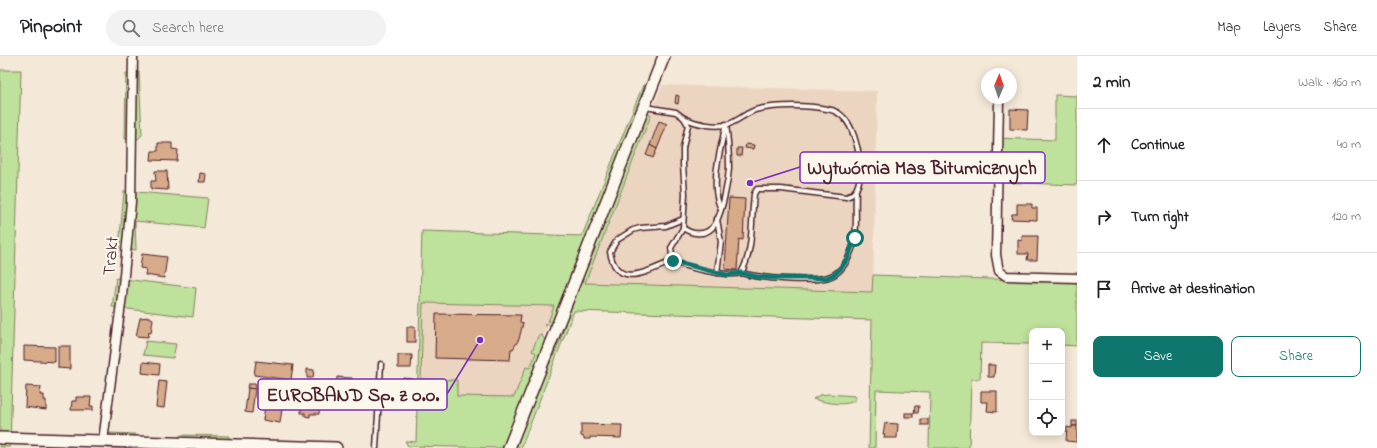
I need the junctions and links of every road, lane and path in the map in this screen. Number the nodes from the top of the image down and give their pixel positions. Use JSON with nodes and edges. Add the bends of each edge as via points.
{"nodes":[{"id":1,"x":133,"y":56,"type":"edge"},
{"id":2,"x":664,"y":56,"type":"edge"},
{"id":3,"x":999,"y":104,"type":"edge"},
{"id":4,"x":644,"y":106,"type":"junction"},
{"id":5,"x":684,"y":118,"type":"junction"},
{"id":6,"x":726,"y":124,"type":"junction"},
{"id":7,"x":856,"y":192,"type":"junction"},
{"id":8,"x":720,"y":208,"type":"junction"},
{"id":9,"x":683,"y":219,"type":"junction"},
{"id":10,"x":717,"y":219,"type":"junction"},
{"id":11,"x":683,"y":228,"type":"junction"},
{"id":12,"x":673,"y":261,"type":"junction"},
{"id":13,"x":741,"y":273,"type":"junction"},
{"id":14,"x":717,"y":274,"type":"junction"},
{"id":15,"x":1077,"y":278,"type":"edge"},
{"id":16,"x":381,"y":364,"type":"dead end"},
{"id":17,"x":0,"y":438,"type":"edge"},
{"id":18,"x":100,"y":443,"type":"edge"},
{"id":19,"x":336,"y":448,"type":"edge"},
{"id":20,"x":376,"y":448,"type":"edge"},
{"id":21,"x":509,"y":448,"type":"edge"}],
"edges":[{"from":1,"to":18,"type":"street","name":"Trakt","via":[[131,202],[122,296]]},
{"from":2,"to":4,"type":"main road"},
{"from":3,"to":15,"type":"street","via":[[996,255],[999,271],[1006,276]]},
{"from":4,"to":5,"type":"lane","via":[[668,110]]},
{"from":4,"to":21,"type":"main road"},
{"from":5,"to":6,"type":"lane","via":[[700,124]]},
{"from":5,"to":9,"type":"lane","via":[[688,125],[684,148]]},
{"from":6,"to":7,"type":"lane","via":[[746,114],[769,108],[826,109],[839,113],[851,127],[857,149],[860,172]]},
{"from":6,"to":8,"type":"lane","via":[[729,166]]},
{"from":6,"to":8,"type":"lane","via":[[716,180]]},
{"from":7,"to":13,"type":"lane","via":[[855,238],[848,258],[835,274],[827,278],[814,279],[757,277]]},
{"from":7,"to":13,"type":"lane","via":[[853,196],[846,197],[781,189],[757,189],[754,194],[748,253]]},
{"from":8,"to":10,"type":"lane"},
{"from":9,"to":11,"type":"lane"},
{"from":9,"to":12,"type":"lane","via":[[666,226],[633,230],[617,240],[610,252],[612,264],[623,274],[637,275]]},
{"from":10,"to":11,"type":"lane","via":[[712,228],[704,232],[689,232]]},
{"from":10,"to":14,"type":"lane","via":[[721,242]]},
{"from":11,"to":12,"type":"lane","via":[[671,248]]},
{"from":12,"to":14,"type":"lane"},
{"from":13,"to":14,"type":"lane"},
{"from":16,"to":20,"type":"lane"},
{"from":17,"to":18,"type":"main road"},
{"from":18,"to":19,"type":"main road"}]}
